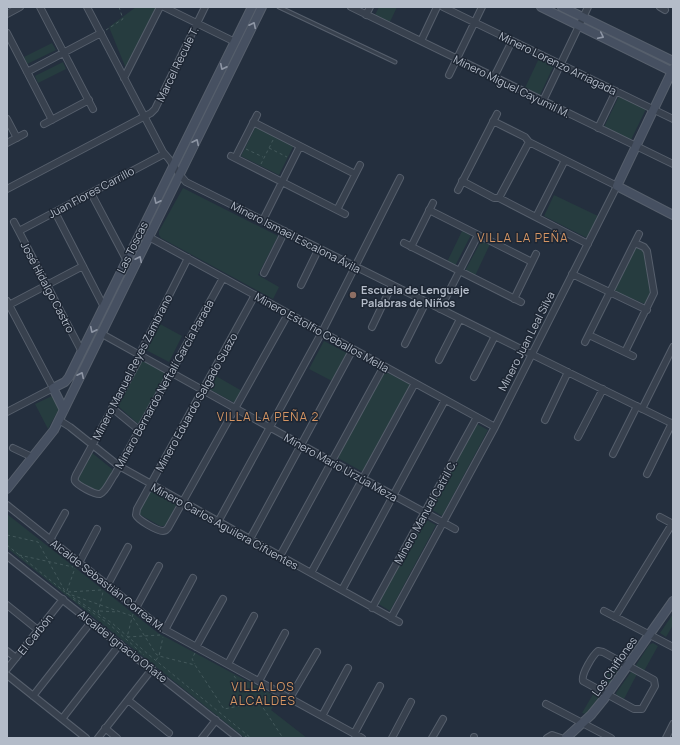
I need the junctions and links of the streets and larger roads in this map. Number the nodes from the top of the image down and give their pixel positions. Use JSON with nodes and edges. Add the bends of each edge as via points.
{"nodes":[{"id":1,"x":20,"y":7,"type":"edge"},
{"id":2,"x":40,"y":7,"type":"edge"},
{"id":3,"x":87,"y":7,"type":"edge"},
{"id":4,"x":160,"y":7,"type":"edge"},
{"id":5,"x":164,"y":7,"type":"edge"},
{"id":6,"x":205,"y":7,"type":"edge"},
{"id":7,"x":252,"y":7,"type":"edge"},
{"id":8,"x":262,"y":7,"type":"edge"},
{"id":9,"x":351,"y":7,"type":"edge"},
{"id":10,"x":370,"y":7,"type":"edge"},
{"id":11,"x":437,"y":7,"type":"edge"},
{"id":12,"x":443,"y":7,"type":"edge"},
{"id":13,"x":482,"y":7,"type":"edge"},
{"id":14,"x":541,"y":7,"type":"edge"},
{"id":15,"x":562,"y":7,"type":"edge"},
{"id":16,"x":588,"y":7,"type":"edge"},
{"id":17,"x":7,"y":14,"type":"edge"},
{"id":18,"x":366,"y":15,"type":"junction"},
{"id":19,"x":583,"y":17,"type":"junction"},
{"id":20,"x":475,"y":23,"type":"junction"},
{"id":21,"x":197,"y":24,"type":"junction"},
{"id":22,"x":579,"y":26,"type":"junction"},
{"id":23,"x":7,"y":33,"type":"edge"},
{"id":24,"x":101,"y":33,"type":"junction"},
{"id":25,"x":421,"y":41,"type":"junction"},
{"id":26,"x":512,"y":41,"type":"junction"},
{"id":27,"x":235,"y":42,"type":"junction"},
{"id":28,"x":64,"y":53,"type":"junction"},
{"id":29,"x":457,"y":59,"type":"junction"},
{"id":30,"x":673,"y":61,"type":"edge"},
{"id":31,"x":560,"y":64,"type":"junction"},
{"id":32,"x":673,"y":71,"type":"edge"},
{"id":33,"x":27,"y":72,"type":"junction"},
{"id":34,"x":449,"y":75,"type":"dead end"},
{"id":35,"x":494,"y":77,"type":"junction"},
{"id":36,"x":124,"y":78,"type":"junction"},
{"id":37,"x":616,"y":91,"type":"junction"},
{"id":38,"x":89,"y":100,"type":"junction"},
{"id":39,"x":543,"y":101,"type":"junction"},
{"id":40,"x":93,"y":109,"type":"dead end"},
{"id":41,"x":654,"y":110,"type":"junction"},
{"id":42,"x":497,"y":114,"type":"dead end"},
{"id":43,"x":257,"y":115,"type":"dead end"},
{"id":44,"x":144,"y":118,"type":"junction"},
{"id":45,"x":7,"y":119,"type":"edge"},
{"id":46,"x":673,"y":119,"type":"edge"},
{"id":47,"x":52,"y":120,"type":"junction"},
{"id":48,"x":493,"y":121,"type":"junction"},
{"id":49,"x":253,"y":122,"type":"junction"},
{"id":50,"x":44,"y":124,"type":"dead end"},
{"id":51,"x":598,"y":128,"type":"junction"},
{"id":52,"x":24,"y":134,"type":"dead end"},
{"id":53,"x":17,"y":138,"type":"junction"},
{"id":54,"x":529,"y":142,"type":"junction"},
{"id":55,"x":7,"y":143,"type":"edge"},
{"id":56,"x":300,"y":146,"type":"junction"},
{"id":57,"x":636,"y":147,"type":"junction"},
{"id":58,"x":164,"y":154,"type":"junction"},
{"id":59,"x":565,"y":160,"type":"junction"},
{"id":60,"x":673,"y":164,"type":"edge"},
{"id":61,"x":360,"y":165,"type":"dead end"},
{"id":62,"x":174,"y":166,"type":"junction"},
{"id":63,"x":356,"y":174,"type":"junction"},
{"id":64,"x":180,"y":175,"type":"junction"},
{"id":65,"x":400,"y":178,"type":"dead end"},
{"id":66,"x":462,"y":181,"type":"junction"},
{"id":67,"x":282,"y":182,"type":"junction"},
{"id":68,"x":617,"y":186,"type":"junction"},
{"id":69,"x":7,"y":189,"type":"edge"},
{"id":70,"x":458,"y":190,"type":"dead end"},
{"id":71,"x":91,"y":193,"type":"junction"},
{"id":72,"x":500,"y":198,"type":"junction"},
{"id":73,"x":433,"y":203,"type":"dead end"},
{"id":74,"x":337,"y":210,"type":"junction"},
{"id":75,"x":429,"y":210,"type":"junction"},
{"id":76,"x":55,"y":212,"type":"junction"},
{"id":77,"x":345,"y":214,"type":"dead end"},
{"id":78,"x":673,"y":215,"type":"edge"},
{"id":79,"x":536,"y":217,"type":"junction"},
{"id":80,"x":263,"y":220,"type":"junction"},
{"id":81,"x":14,"y":222,"type":"dead end"},
{"id":82,"x":19,"y":231,"type":"junction"},
{"id":83,"x":285,"y":231,"type":"junction"},
{"id":84,"x":639,"y":234,"type":"dead end"},
{"id":85,"x":478,"y":235,"type":"junction"},
{"id":86,"x":149,"y":237,"type":"junction"},
{"id":87,"x":404,"y":243,"type":"dead end"},
{"id":88,"x":635,"y":243,"type":"junction"},
{"id":89,"x":588,"y":244,"type":"junction"},
{"id":90,"x":411,"y":247,"type":"junction"},
{"id":91,"x":319,"y":248,"type":"junction"},
{"id":92,"x":536,"y":254,"type":"dead end"},
{"id":93,"x":188,"y":258,"type":"junction"},
{"id":94,"x":127,"y":261,"type":"junction"},
{"id":95,"x":532,"y":262,"type":"junction"},
{"id":96,"x":83,"y":266,"type":"junction"},
{"id":97,"x":355,"y":266,"type":"junction"},
{"id":98,"x":459,"y":271,"type":"junction"},
{"id":99,"x":264,"y":273,"type":"dead end"},
{"id":100,"x":572,"y":274,"type":"junction"},
{"id":101,"x":223,"y":278,"type":"junction"},
{"id":102,"x":47,"y":285,"type":"junction"},
{"id":103,"x":301,"y":285,"type":"dead end"},
{"id":104,"x":392,"y":285,"type":"junction"},
{"id":105,"x":610,"y":292,"type":"junction"},
{"id":106,"x":255,"y":295,"type":"junction"},
{"id":107,"x":514,"y":299,"type":"junction"},
{"id":108,"x":426,"y":302,"type":"junction"},
{"id":109,"x":521,"y":302,"type":"dead end"},
{"id":110,"x":8,"y":304,"type":"edge"},
{"id":111,"x":104,"y":307,"type":"junction"},
{"id":112,"x":440,"y":309,"type":"junction"},
{"id":113,"x":647,"y":310,"type":"junction"},
{"id":114,"x":288,"y":314,"type":"junction"},
{"id":115,"x":460,"y":319,"type":"junction"},
{"id":116,"x":372,"y":327,"type":"dead end"},
{"id":117,"x":322,"y":332,"type":"junction"},
{"id":118,"x":102,"y":334,"type":"junction"},
{"id":119,"x":589,"y":335,"type":"junction"},
{"id":120,"x":495,"y":336,"type":"junction"},
{"id":121,"x":586,"y":342,"type":"dead end"},
{"id":122,"x":405,"y":344,"type":"dead end"},
{"id":123,"x":673,"y":347,"type":"edge"},
{"id":124,"x":353,"y":349,"type":"junction"},
{"id":125,"x":82,"y":352,"type":"junction"},
{"id":126,"x":625,"y":352,"type":"junction"},
{"id":127,"x":531,"y":354,"type":"junction"},
{"id":128,"x":140,"y":355,"type":"junction"},
{"id":129,"x":633,"y":356,"type":"dead end"},
{"id":130,"x":439,"y":360,"type":"dead end"},
{"id":131,"x":384,"y":366,"type":"junction"},
{"id":132,"x":171,"y":372,"type":"junction"},
{"id":133,"x":568,"y":372,"type":"junction"},
{"id":134,"x":474,"y":377,"type":"dead end"},
{"id":135,"x":415,"y":383,"type":"junction"},
{"id":136,"x":53,"y":388,"type":"junction"},
{"id":137,"x":603,"y":389,"type":"junction"},
{"id":138,"x":203,"y":390,"type":"junction"},
{"id":139,"x":445,"y":400,"type":"junction"},
{"id":140,"x":640,"y":407,"type":"junction"},
{"id":141,"x":112,"y":408,"type":"junction"},
{"id":142,"x":236,"y":409,"type":"junction"},
{"id":143,"x":64,"y":410,"type":"junction"},
{"id":144,"x":7,"y":412,"type":"edge"},
{"id":145,"x":477,"y":417,"type":"junction"},
{"id":146,"x":59,"y":420,"type":"junction"},
{"id":147,"x":545,"y":420,"type":"dead end"},
{"id":148,"x":672,"y":423,"type":"edge"},
{"id":149,"x":495,"y":427,"type":"junction"},
{"id":150,"x":269,"y":428,"type":"junction"},
{"id":151,"x":139,"y":430,"type":"junction"},
{"id":152,"x":578,"y":437,"type":"dead end"},
{"id":153,"x":92,"y":445,"type":"junction"},
{"id":154,"x":301,"y":445,"type":"junction"},
{"id":155,"x":13,"y":448,"type":"dead end"},
{"id":156,"x":613,"y":454,"type":"dead end"},
{"id":157,"x":32,"y":457,"type":"junction"},
{"id":158,"x":332,"y":462,"type":"junction"},
{"id":159,"x":119,"y":466,"type":"junction"},
{"id":160,"x":647,"y":474,"type":"dead end"},
{"id":161,"x":363,"y":478,"type":"junction"},
{"id":162,"x":150,"y":484,"type":"junction"},
{"id":163,"x":7,"y":488,"type":"edge"},
{"id":164,"x":105,"y":490,"type":"joint"},
{"id":165,"x":394,"y":495,"type":"junction"},
{"id":166,"x":183,"y":502,"type":"junction"},
{"id":167,"x":7,"y":506,"type":"edge"},
{"id":168,"x":425,"y":512,"type":"junction"},
{"id":169,"x":65,"y":513,"type":"dead end"},
{"id":170,"x":660,"y":517,"type":"dead end"},
{"id":171,"x":218,"y":522,"type":"junction"},
{"id":172,"x":443,"y":522,"type":"junction"},
{"id":173,"x":673,"y":524,"type":"edge"},
{"id":174,"x":97,"y":529,"type":"dead end"},
{"id":175,"x":455,"y":529,"type":"dead end"},
{"id":176,"x":250,"y":539,"type":"junction"},
{"id":177,"x":50,"y":540,"type":"junction"},
{"id":178,"x":128,"y":547,"type":"dead end"},
{"id":179,"x":7,"y":556,"type":"edge"},
{"id":180,"x":280,"y":556,"type":"junction"},
{"id":181,"x":77,"y":565,"type":"junction"},
{"id":182,"x":159,"y":566,"type":"dead end"},
{"id":183,"x":311,"y":573,"type":"junction"},
{"id":184,"x":193,"y":578,"type":"dead end"},
{"id":185,"x":106,"y":588,"type":"junction"},
{"id":186,"x":342,"y":590,"type":"junction"},
{"id":187,"x":63,"y":599,"type":"junction"},
{"id":188,"x":223,"y":599,"type":"dead end"},
{"id":189,"x":672,"y":604,"type":"edge"},
{"id":190,"x":7,"y":605,"type":"edge"},
{"id":191,"x":136,"y":608,"type":"junction"},
{"id":192,"x":372,"y":608,"type":"junction"},
{"id":193,"x":604,"y":611,"type":"dead end"},
{"id":194,"x":254,"y":616,"type":"dead end"},
{"id":195,"x":615,"y":617,"type":"junction"},
{"id":196,"x":391,"y":618,"type":"junction"},
{"id":197,"x":91,"y":622,"type":"junction"},
{"id":198,"x":398,"y":622,"type":"dead end"},
{"id":199,"x":38,"y":630,"type":"junction"},
{"id":200,"x":165,"y":630,"type":"junction"},
{"id":201,"x":285,"y":633,"type":"dead end"},
{"id":202,"x":649,"y":635,"type":"junction"},
{"id":203,"x":120,"y":644,"type":"junction"},
{"id":204,"x":196,"y":647,"type":"junction"},
{"id":205,"x":673,"y":647,"type":"edge"},
{"id":206,"x":7,"y":651,"type":"edge"},
{"id":207,"x":317,"y":652,"type":"dead end"},
{"id":208,"x":16,"y":658,"type":"junction"},
{"id":209,"x":228,"y":664,"type":"junction"},
{"id":210,"x":629,"y":665,"type":"junction"},
{"id":211,"x":348,"y":668,"type":"dead end"},
{"id":212,"x":7,"y":669,"type":"edge"},
{"id":213,"x":152,"y":669,"type":"junction"},
{"id":214,"x":7,"y":675,"type":"edge"},
{"id":215,"x":259,"y":681,"type":"junction"},
{"id":216,"x":380,"y":686,"type":"dead end"},
{"id":217,"x":607,"y":695,"type":"junction"},
{"id":218,"x":33,"y":696,"type":"junction"},
{"id":219,"x":290,"y":698,"type":"junction"},
{"id":220,"x":128,"y":700,"type":"junction"},
{"id":221,"x":411,"y":702,"type":"dead end"},
{"id":222,"x":546,"y":704,"type":"dead end"},
{"id":223,"x":322,"y":716,"type":"junction"},
{"id":224,"x":62,"y":719,"type":"junction"},
{"id":225,"x":443,"y":719,"type":"dead end"},
{"id":226,"x":216,"y":720,"type":"junction"},
{"id":227,"x":582,"y":723,"type":"junction"},
{"id":228,"x":673,"y":724,"type":"edge"},
{"id":229,"x":105,"y":728,"type":"junction"},
{"id":230,"x":169,"y":734,"type":"dead end"},
{"id":231,"x":354,"y":734,"type":"junction"},
{"id":232,"x":86,"y":738,"type":"edge"},
{"id":233,"x":98,"y":738,"type":"edge"},
{"id":234,"x":118,"y":738,"type":"edge"},
{"id":235,"x":202,"y":738,"type":"edge"},
{"id":236,"x":238,"y":738,"type":"edge"},
{"id":237,"x":362,"y":738,"type":"edge"},
{"id":238,"x":392,"y":738,"type":"edge"},
{"id":239,"x":432,"y":738,"type":"edge"},
{"id":240,"x":547,"y":738,"type":"edge"},
{"id":241,"x":561,"y":738,"type":"edge"},
{"id":242,"x":566,"y":738,"type":"edge"},
{"id":243,"x":611,"y":738,"type":"edge"},
{"id":244,"x":666,"y":738,"type":"edge"}],
"edges":[{"from":1,"to":17,"type":"street"},
{"from":2,"to":28,"type":"street"},
{"from":3,"to":24,"type":"street","name":"Minero Ismael Escalona Ávila"},
{"from":4,"to":36,"type":"street"},
{"from":5,"to":21,"type":"street"},
{"from":6,"to":21,"type":"street","name":"Marcel Recule T."},
{"from":7,"to":27,"type":"street","name":"Las Toscas"},
{"from":64,"to":8,"type":"street","name":"Las Toscas","one_way":true},
{"from":9,"to":18,"type":"street","name":"Minero Miguel Cayumil M."},
{"from":10,"to":18,"type":"street"},
{"from":11,"to":25,"type":"street"},
{"from":12,"to":20,"type":"street","name":"Minero Lorenzo Arriagada"},
{"from":13,"to":20,"type":"street"},
{"from":14,"to":22,"type":"street"},
{"from":15,"to":19,"type":"street"},
{"from":16,"to":19,"type":"street"},
{"from":18,"to":25,"type":"street","name":"Minero Miguel Cayumil M."},
{"from":19,"to":22,"type":"street"},
{"from":19,"to":30,"type":"street"},
{"from":20,"to":26,"type":"street","name":"Minero Lorenzo Arriagada"},
{"from":20,"to":29,"type":"street"},
{"from":21,"to":27,"type":"street"},
{"from":21,"to":44,"type":"street","name":"Marcel Recule T.","via":[[154,109]]},
{"from":22,"to":31,"type":"street"},
{"from":22,"to":32,"type":"street","one_way":true},
{"from":23,"to":33,"type":"street"},
{"from":24,"to":28,"type":"street"},
{"from":24,"to":36,"type":"street","name":"Minero Ismael Escalona Ávila"},
{"from":25,"to":29,"type":"street","name":"Minero Miguel Cayumil M."},
{"from":26,"to":31,"type":"street","name":"Minero Lorenzo Arriagada"},
{"from":26,"to":35,"type":"street"},
{"from":27,"to":62,"type":"street","name":"Las Toscas","one_way":true},
{"from":28,"to":33,"type":"street"},
{"from":28,"to":38,"type":"street"},
{"from":29,"to":34,"type":"street"},
{"from":29,"to":35,"type":"street","name":"Minero Miguel Cayumil M."},
{"from":31,"to":37,"type":"street","name":"Minero Lorenzo Arriagada"},
{"from":31,"to":39,"type":"street"},
{"from":32,"to":41,"type":"street","name":"Minero Juan Leal Silva"},
{"from":33,"to":47,"type":"street"},
{"from":35,"to":39,"type":"street","name":"Minero Miguel Cayumil M."},
{"from":36,"to":44,"type":"street","name":"Minero Ismael Escalona Ávila"},
{"from":37,"to":41,"type":"street","name":"Minero Lorenzo Arriagada"},
{"from":37,"to":51,"type":"street"},
{"from":38,"to":40,"type":"street"},
{"from":38,"to":47,"type":"street"},
{"from":39,"to":51,"type":"street","name":"Minero Miguel Cayumil M."},
{"from":41,"to":46,"type":"street","name":"Minero Lorenzo Arriagada"},
{"from":41,"to":57,"type":"street","name":"Minero Juan Leal Silva"},
{"from":42,"to":48,"type":"street"},
{"from":43,"to":49,"type":"street"},
{"from":44,"to":58,"type":"street","name":"Minero Ismael Escalona Ávila"},
{"from":44,"to":69,"type":"street"},
{"from":45,"to":53,"type":"street"},
{"from":47,"to":50,"type":"street"},
{"from":48,"to":54,"type":"street","via":[[525,137]]},
{"from":48,"to":66,"type":"street"},
{"from":49,"to":56,"type":"street"},
{"from":49,"to":67,"type":"street","via":[[233,157]]},
{"from":51,"to":57,"type":"street","name":"Minero Miguel Cayumil M."},
{"from":52,"to":53,"type":"street"},
{"from":53,"to":55,"type":"street"},
{"from":54,"to":59,"type":"street"},
{"from":54,"to":72,"type":"street"},
{"from":56,"to":63,"type":"street"},
{"from":56,"to":67,"type":"street"},
{"from":57,"to":60,"type":"street","name":"Minero Miguel Cayumil M."},
{"from":57,"to":68,"type":"street","name":"Minero Juan Leal Silva"},
{"from":58,"to":62,"type":"street","name":"Minero Ismael Escalona Ávila"},
{"from":58,"to":71,"type":"street","name":"Juan Flores Carrillo"},
{"from":59,"to":68,"type":"street"},
{"from":59,"to":79,"type":"street"},
{"from":61,"to":63,"type":"street"},
{"from":62,"to":64,"type":"street","name":"Minero Ismael Escalona Ávila"},
{"from":62,"to":94,"type":"street","name":"Las Toscas","one_way":true},
{"from":63,"to":74,"type":"street"},
{"from":64,"to":80,"type":"street","name":"Minero Ismael Escalona Ávila","via":[[186,182]]},
{"from":64,"to":86,"type":"street","name":"Las Toscas"},
{"from":65,"to":97,"type":"street"},
{"from":66,"to":70,"type":"street"},
{"from":66,"to":72,"type":"street","via":[[494,198]]},
{"from":67,"to":74,"type":"street"},
{"from":67,"to":80,"type":"street"},
{"from":68,"to":78,"type":"street"},
{"from":68,"to":89,"type":"street","name":"Minero Juan Leal Silva"},
{"from":71,"to":76,"type":"street","name":"Juan Flores Carrillo"},
{"from":71,"to":94,"type":"street"},
{"from":72,"to":79,"type":"street"},
{"from":73,"to":75,"type":"street"},
{"from":74,"to":77,"type":"street"},
{"from":75,"to":85,"type":"street"},
{"from":75,"to":90,"type":"street"},
{"from":76,"to":82,"type":"street","name":"Juan Flores Carrillo"},
{"from":76,"to":96,"type":"street"},
{"from":79,"to":89,"type":"street"},
{"from":80,"to":83,"type":"street","name":"Minero Ismael Escalona Ávila"},
{"from":81,"to":82,"type":"street","name":"José Hidalgo Castro"},
{"from":82,"to":102,"type":"street","name":"José Hidalgo Castro"},
{"from":83,"to":91,"type":"street","name":"Minero Ismael Escalona Ávila"},
{"from":83,"to":99,"type":"street"},
{"from":84,"to":88,"type":"street"},
{"from":85,"to":95,"type":"street"},
{"from":85,"to":98,"type":"street"},
{"from":86,"to":93,"type":"street","name":"Minero Estolfio Ceballos Mella"},
{"from":118,"to":86,"type":"street","name":"Las Toscas","one_way":true},
{"from":87,"to":90,"type":"street"},
{"from":88,"to":105,"type":"street"},
{"from":88,"to":113,"type":"street","via":[[647,251],[654,293]]},
{"from":89,"to":100,"type":"street","name":"Minero Juan Leal Silva"},
{"from":90,"to":98,"type":"street"},
{"from":91,"to":97,"type":"street","name":"Minero Ismael Escalona Ávila"},
{"from":91,"to":103,"type":"street"},
{"from":92,"to":95,"type":"street"},
{"from":93,"to":101,"type":"street","name":"Minero Estolfio Ceballos Mella"},
{"from":93,"to":128,"type":"street","name":"Minero Manuel Reyes Zambrano"},
{"from":94,"to":111,"type":"street","name":"Las Toscas"},
{"from":95,"to":107,"type":"street"},
{"from":96,"to":102,"type":"street"},
{"from":96,"to":111,"type":"street"},
{"from":97,"to":104,"type":"street","name":"Minero Ismael Escalona Ávila"},
{"from":97,"to":117,"type":"street"},
{"from":98,"to":107,"type":"street"},
{"from":98,"to":112,"type":"street"},
{"from":100,"to":105,"type":"street"},
{"from":100,"to":127,"type":"street","name":"Minero Juan Leal Silva"},
{"from":101,"to":106,"type":"street","name":"Minero Estolfio Ceballos Mella"},
{"from":101,"to":132,"type":"street","name":"Minero Bernardo Neftalí García Parada"},
{"from":102,"to":110,"type":"street"},
{"from":102,"to":125,"type":"street","name":"José Hidalgo Castro"},
{"from":104,"to":108,"type":"street","name":"Minero Ismael Escalona Ávila"},
{"from":104,"to":116,"type":"street"},
{"from":105,"to":113,"type":"street"},
{"from":105,"to":119,"type":"street"},
{"from":106,"to":114,"type":"street","name":"Minero Estolfio Ceballos Mella"},
{"from":106,"to":138,"type":"street","name":"Minero Eduardo Salgado Suazo"},
{"from":107,"to":109,"type":"street"},
{"from":108,"to":112,"type":"street","name":"Minero Ismael Escalona Ávila"},
{"from":108,"to":122,"type":"street"},
{"from":110,"to":136,"type":"street"},
{"from":111,"to":125,"type":"street","name":"Las Toscas","one_way":true},
{"from":112,"to":115,"type":"street","name":"Minero Ismael Escalona Ávila"},
{"from":113,"to":126,"type":"street"},
{"from":114,"to":117,"type":"street","name":"Minero Estolfio Ceballos Mella"},
{"from":114,"to":142,"type":"street"},
{"from":115,"to":120,"type":"street","name":"Minero Ismael Escalona Ávila"},
{"from":115,"to":130,"type":"street"},
{"from":117,"to":124,"type":"street","name":"Minero Estolfio Ceballos Mella"},
{"from":117,"to":150,"type":"street"},
{"from":118,"to":128,"type":"street","name":"Minero Mario Urzúa Meza"},
{"from":143,"to":118,"type":"street","name":"Las Toscas","one_way":true},
{"from":119,"to":121,"type":"street"},
{"from":119,"to":126,"type":"street"},
{"from":120,"to":127,"type":"street","name":"Minero Ismael Escalona Ávila"},
{"from":120,"to":134,"type":"street"},
{"from":123,"to":140,"type":"street"},
{"from":124,"to":131,"type":"street","name":"Minero Estolfio Ceballos Mella"},
{"from":124,"to":154,"type":"street"},
{"from":125,"to":136,"type":"street","name":"Las Toscas","via":[[68,380]]},
{"from":126,"to":129,"type":"street"},
{"from":127,"to":133,"type":"street","name":"Minero Ismael Escalona Ávila"},
{"from":127,"to":149,"type":"street","name":"Minero Juan Leal Silva"},
{"from":128,"to":132,"type":"street","name":"Minero Mario Urzúa Meza"},
{"from":128,"to":141,"type":"street","name":"Minero Manuel Reyes Zambrano"},
{"from":131,"to":135,"type":"street","name":"Minero Estolfio Ceballos Mella"},
{"from":131,"to":158,"type":"street"},
{"from":132,"to":138,"type":"street","name":"Minero Mario Urzúa Meza"},
{"from":132,"to":151,"type":"street","name":"Minero Bernardo Neftalí García Parada"},
{"from":133,"to":137,"type":"street","name":"Minero Ismael Escalona Ávila"},
{"from":133,"to":147,"type":"street"},
{"from":135,"to":139,"type":"street","name":"Minero Estolfio Ceballos Mella"},
{"from":135,"to":161,"type":"street"},
{"from":136,"to":143,"type":"street"},
{"from":136,"to":144,"type":"street"},
{"from":137,"to":140,"type":"street","name":"Minero Ismael Escalona Ávila"},
{"from":137,"to":152,"type":"street"},
{"from":138,"to":142,"type":"street","name":"Minero Mario Urzúa Meza"},
{"from":138,"to":162,"type":"street","name":"Minero Eduardo Salgado Suazo"},
{"from":139,"to":145,"type":"street","name":"Minero Estolfio Ceballos Mella"},
{"from":139,"to":165,"type":"street"},
{"from":140,"to":148,"type":"street","name":"Minero Ismael Escalona Ávila"},
{"from":140,"to":156,"type":"street"},
{"from":141,"to":151,"type":"street"},
{"from":141,"to":153,"type":"street","name":"Minero Manuel Reyes Zambrano"},
{"from":142,"to":150,"type":"street","name":"Minero Mario Urzúa Meza"},
{"from":142,"to":166,"type":"street"},
{"from":143,"to":146,"type":"street","name":"Las Toscas"},
{"from":145,"to":149,"type":"street","name":"Minero Estolfio Ceballos Mella"},
{"from":145,"to":168,"type":"street","name":"Minero Manuel Catril C."},
{"from":146,"to":153,"type":"street","name":"Minero Carlos Aguilera Cifuentes"},
{"from":146,"to":157,"type":"street","name":"Las Toscas"},
{"from":148,"to":160,"type":"street"},
{"from":149,"to":172,"type":"street","name":"Minero Juan Leal Silva"},
{"from":150,"to":154,"type":"street","name":"Minero Mario Urzúa Meza"},
{"from":150,"to":171,"type":"street"},
{"from":151,"to":159,"type":"street","name":"Minero Bernardo Neftalí García Parada"},
{"from":153,"to":159,"type":"street","name":"Minero Carlos Aguilera Cifuentes"},
{"from":153,"to":164,"type":"street","name":"Minero Manuel Reyes Zambrano","via":[[75,480],[77,484],[94,494],[100,494]]},
{"from":154,"to":158,"type":"street","name":"Minero Mario Urzúa Meza"},
{"from":154,"to":176,"type":"street"},
{"from":155,"to":157,"type":"street"},
{"from":157,"to":163,"type":"street","name":"Las Toscas"},
{"from":158,"to":161,"type":"street","name":"Minero Mario Urzúa Meza"},
{"from":158,"to":180,"type":"street"},
{"from":159,"to":162,"type":"street","name":"Minero Carlos Aguilera Cifuentes"},
{"from":159,"to":164,"type":"street","name":"Minero Bernardo Neftalí García Parada"},
{"from":161,"to":165,"type":"street","name":"Minero Mario Urzúa Meza"},
{"from":161,"to":183,"type":"street"},
{"from":162,"to":166,"type":"street","name":"Minero Carlos Aguilera Cifuentes"},
{"from":162,"to":166,"type":"street","name":"Minero Eduardo Salgado Suazo","via":[[137,509],[136,515],[139,520],[160,531],[166,531]]},
{"from":165,"to":168,"type":"street","name":"Minero Mario Urzúa Meza"},
{"from":165,"to":186,"type":"street"},
{"from":166,"to":171,"type":"street","name":"Minero Carlos Aguilera Cifuentes"},
{"from":167,"to":177,"type":"street","name":"Alcalde Sebastián Correa M."},
{"from":168,"to":172,"type":"street","name":"Minero Mario Urzúa Meza"},
{"from":168,"to":192,"type":"street","name":"Minero Manuel Catril C."},
{"from":169,"to":177,"type":"street"},
{"from":170,"to":173,"type":"street"},
{"from":171,"to":176,"type":"street","name":"Minero Carlos Aguilera Cifuentes"},
{"from":172,"to":175,"type":"street","name":"Minero Mario Urzúa Meza"},
{"from":172,"to":196,"type":"street","name":"Minero Juan Leal Silva"},
{"from":173,"to":195,"type":"street"},
{"from":174,"to":181,"type":"street"},
{"from":176,"to":180,"type":"street","name":"Minero Carlos Aguilera Cifuentes"},
{"from":177,"to":181,"type":"street","name":"Alcalde Sebastián Correa M."},
{"from":178,"to":185,"type":"street"},
{"from":179,"to":187,"type":"street","name":"Alcalde Ignacio Oñate"},
{"from":180,"to":183,"type":"street","name":"Minero Carlos Aguilera Cifuentes"},
{"from":181,"to":185,"type":"street","name":"Alcalde Sebastián Correa M."},
{"from":182,"to":191,"type":"street"},
{"from":183,"to":186,"type":"street","name":"Minero Carlos Aguilera Cifuentes"},
{"from":184,"to":200,"type":"street"},
{"from":185,"to":191,"type":"street","name":"Alcalde Sebastián Correa M."},
{"from":186,"to":192,"type":"street","name":"Minero Carlos Aguilera Cifuentes"},
{"from":187,"to":197,"type":"street","name":"Alcalde Ignacio Oñate"},
{"from":187,"to":199,"type":"street","name":"El Carbón"},
{"from":188,"to":204,"type":"street"},
{"from":189,"to":202,"type":"street","name":"Los Chiflones"},
{"from":190,"to":199,"type":"street"},
{"from":191,"to":200,"type":"street","name":"Alcalde Sebastián Correa M."},
{"from":192,"to":196,"type":"street","name":"Minero Carlos Aguilera Cifuentes"},
{"from":193,"to":195,"type":"street"},
{"from":194,"to":209,"type":"street"},
{"from":195,"to":202,"type":"street"},
{"from":196,"to":198,"type":"street","name":"Minero Carlos Aguilera Cifuentes"},
{"from":197,"to":203,"type":"street","name":"Alcalde Ignacio Oñate"},
{"from":197,"to":218,"type":"street"},
{"from":199,"to":208,"type":"street","name":"El Carbón"},
{"from":200,"to":204,"type":"street","name":"Alcalde Sebastián Correa M."},
{"from":201,"to":215,"type":"street"},
{"from":202,"to":205,"type":"street"},
{"from":202,"to":210,"type":"street","name":"Los Chiflones"},
{"from":203,"to":213,"type":"street","name":"Alcalde Ignacio Oñate"},
{"from":203,"to":224,"type":"street"},
{"from":204,"to":209,"type":"street","name":"Alcalde Sebastián Correa M."},
{"from":206,"to":208,"type":"street"},
{"from":207,"to":219,"type":"street"},
{"from":208,"to":212,"type":"street","name":"El Carbón"},
{"from":209,"to":215,"type":"street","name":"Alcalde Sebastián Correa M."},
{"from":210,"to":217,"type":"street","name":"Los Chiflones"},
{"from":210,"to":217,"type":"street","via":[[602,651],[595,654],[582,679]]},
{"from":210,"to":217,"type":"street","via":[[655,681],[655,686],[643,707],[636,710]]},
{"from":211,"to":223,"type":"street"},
{"from":213,"to":220,"type":"street"},
{"from":213,"to":226,"type":"street","name":"Alcalde Ignacio Oñate"},
{"from":214,"to":218,"type":"street"},
{"from":215,"to":219,"type":"street","name":"Alcalde Sebastián Correa M."},
{"from":216,"to":231,"type":"street"},
{"from":217,"to":227,"type":"street","name":"Los Chiflones"},
{"from":218,"to":224,"type":"street"},
{"from":219,"to":223,"type":"street","name":"Alcalde Sebastián Correa M."},
{"from":220,"to":229,"type":"street"},
{"from":220,"to":230,"type":"street"},
{"from":221,"to":238,"type":"street"},
{"from":222,"to":227,"type":"street"},
{"from":223,"to":231,"type":"street","name":"Alcalde Sebastián Correa M."},
{"from":224,"to":232,"type":"street"},
{"from":225,"to":239,"type":"street"},
{"from":226,"to":235,"type":"street"},
{"from":226,"to":236,"type":"street","name":"Alcalde Ignacio Oñate"},
{"from":227,"to":242,"type":"street","name":"Los Chiflones"},
{"from":227,"to":243,"type":"street"},
{"from":228,"to":244,"type":"street"},
{"from":229,"to":233,"type":"street"},
{"from":229,"to":234,"type":"street"},
{"from":231,"to":237,"type":"street","name":"Alcalde Sebastián Correa M."},
{"from":240,"to":241,"type":"street","via":[[554,735]]}]}
